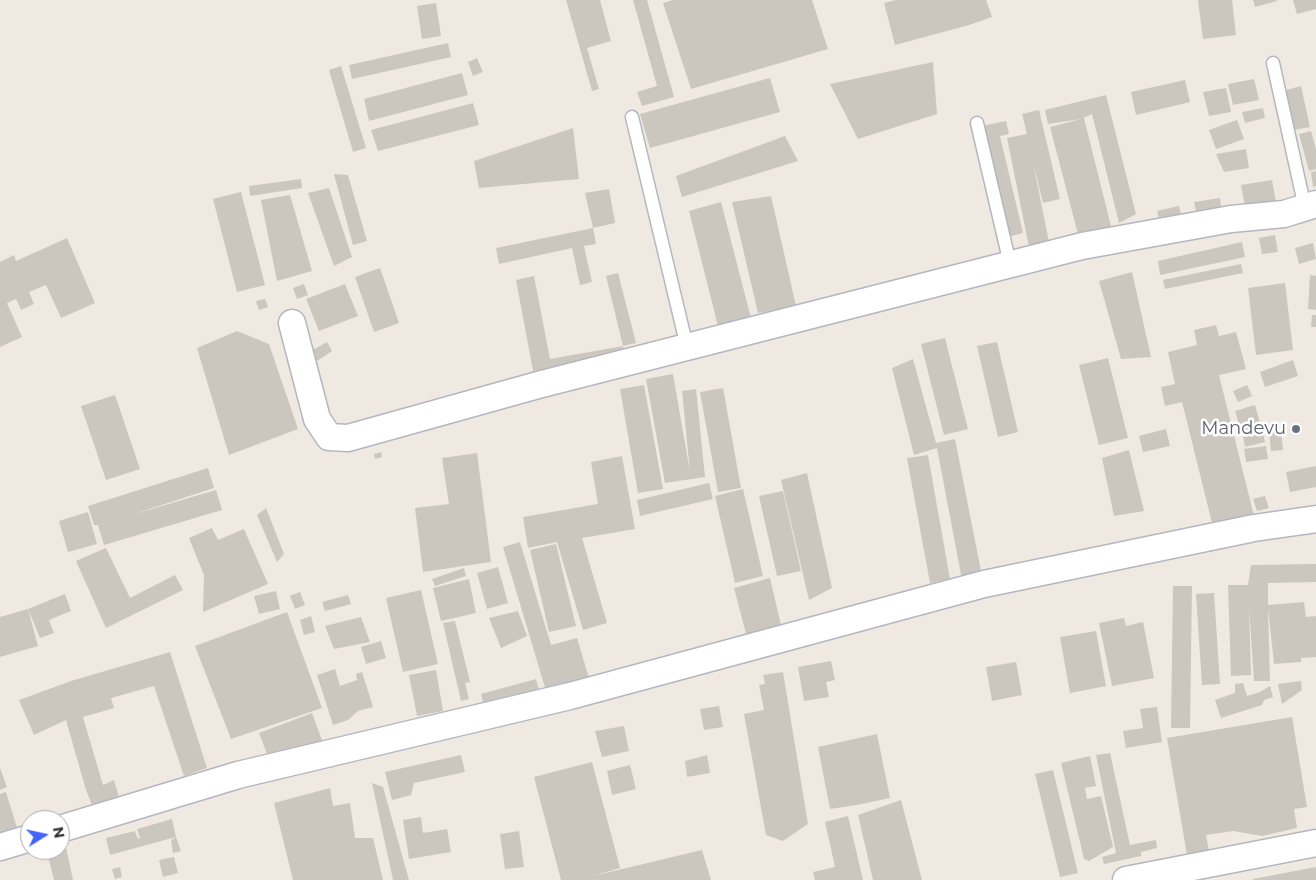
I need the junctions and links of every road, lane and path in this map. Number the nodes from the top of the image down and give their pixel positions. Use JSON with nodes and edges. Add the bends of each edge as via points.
{"nodes":[{"id":1,"x":1273,"y":63,"type":"dead end"},
{"id":2,"x":632,"y":117,"type":"dead end"},
{"id":3,"x":977,"y":123,"type":"dead end"},
{"id":4,"x":1311,"y":206,"type":"edge"},
{"id":5,"x":1010,"y":264,"type":"junction"},
{"id":6,"x":292,"y":323,"type":"dead end"},
{"id":7,"x":687,"y":347,"type":"junction"},
{"id":8,"x":1316,"y":519,"type":"edge"},
{"id":9,"x":70,"y":826,"type":"edge"},
{"id":10,"x":20,"y":841,"type":"edge"},
{"id":11,"x":1316,"y":843,"type":"edge"},
{"id":12,"x":0,"y":847,"type":"edge"},
{"id":13,"x":1126,"y":880,"type":"edge"}],
"edges":[{"from":1,"to":4,"type":"lane"},
{"from":2,"to":7,"type":"lane"},
{"from":3,"to":5,"type":"lane"},
{"from":4,"to":5,"type":"street","via":[[1284,214],[1231,219],[1082,246]]},
{"from":5,"to":7,"type":"street"},
{"from":6,"to":7,"type":"street","via":[[317,419],[329,437],[348,438]]},
{"from":8,"to":9,"type":"street","via":[[1254,528],[984,584],[570,696],[238,775]]},
{"from":10,"to":12,"type":"street"},
{"from":11,"to":13,"type":"street"}]}
